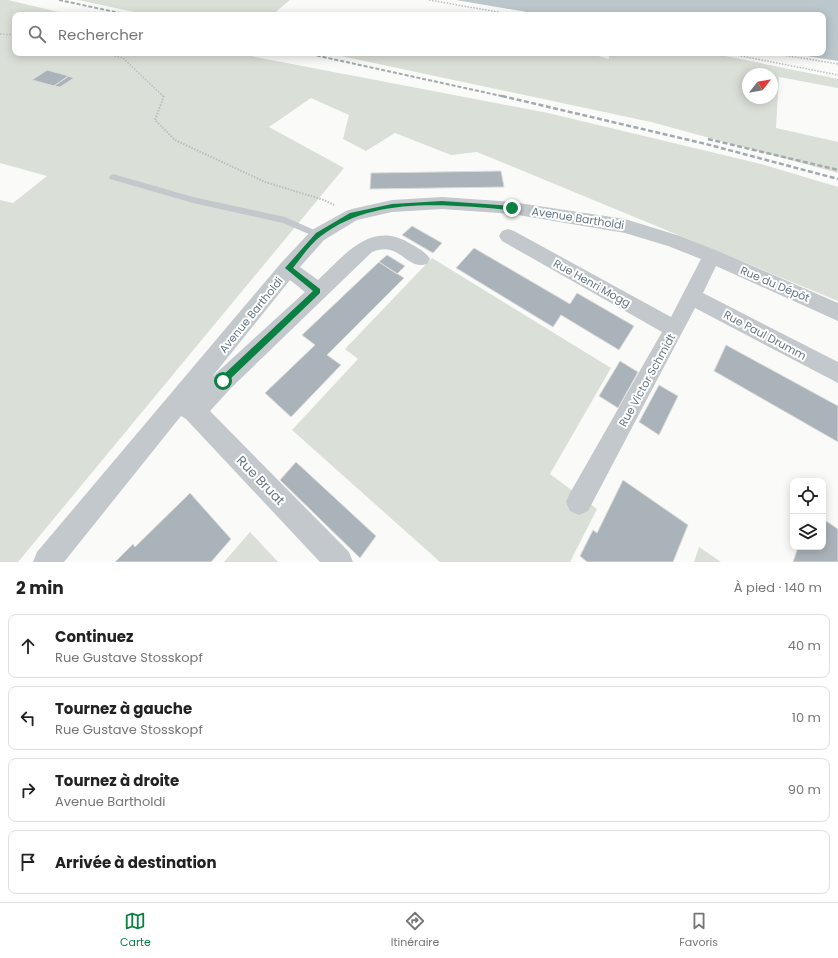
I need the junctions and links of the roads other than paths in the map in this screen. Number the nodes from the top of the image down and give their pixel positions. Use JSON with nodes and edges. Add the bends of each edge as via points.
{"nodes":[{"id":1,"x":113,"y":177,"type":"dead end"},
{"id":2,"x":318,"y":235,"type":"junction"},
{"id":3,"x":508,"y":236,"type":"dead end"},
{"id":4,"x":712,"y":256,"type":"junction"},
{"id":5,"x":421,"y":259,"type":"dead end"},
{"id":6,"x":288,"y":268,"type":"junction"},
{"id":7,"x":317,"y":291,"type":"junction"},
{"id":8,"x":692,"y":297,"type":"junction"},
{"id":9,"x":838,"y":312,"type":"edge"},
{"id":10,"x":675,"y":330,"type":"junction"},
{"id":11,"x":838,"y":373,"type":"edge"},
{"id":12,"x":186,"y":406,"type":"junction"},
{"id":13,"x":579,"y":502,"type":"dead end"},
{"id":14,"x":47,"y":562,"type":"edge"},
{"id":15,"x":340,"y":562,"type":"edge"}],
"edges":[{"from":1,"to":2,"type":"lane","via":[[194,200],[285,220]]},
{"from":2,"to":4,"type":"street","name":"Avenue Bartholdi","via":[[352,215],[392,206],[442,203],[512,208],[625,226]]},
{"from":2,"to":6,"type":"street","name":"Avenue Bartholdi"},
{"from":3,"to":10,"type":"street","name":"Rue Henri Mogg"},
{"from":4,"to":8,"type":"street","name":"Rue Victor Schmidt"},
{"from":4,"to":9,"type":"street","name":"Rue du Dépôt"},
{"from":5,"to":7,"type":"street","via":[[391,241],[378,241],[366,247]]},
{"from":6,"to":7,"type":"street"},
{"from":6,"to":12,"type":"street","name":"Avenue Bartholdi"},
{"from":7,"to":12,"type":"street"},
{"from":8,"to":10,"type":"street","name":"Rue Victor Schmidt"},
{"from":8,"to":11,"type":"street","name":"Rue Paul Drumm"},
{"from":10,"to":13,"type":"street","name":"Rue Victor Schmidt"},
{"from":12,"to":14,"type":"street","name":"Avenue Bartholdi"},
{"from":12,"to":15,"type":"street","name":"Rue Bruat"}]}
